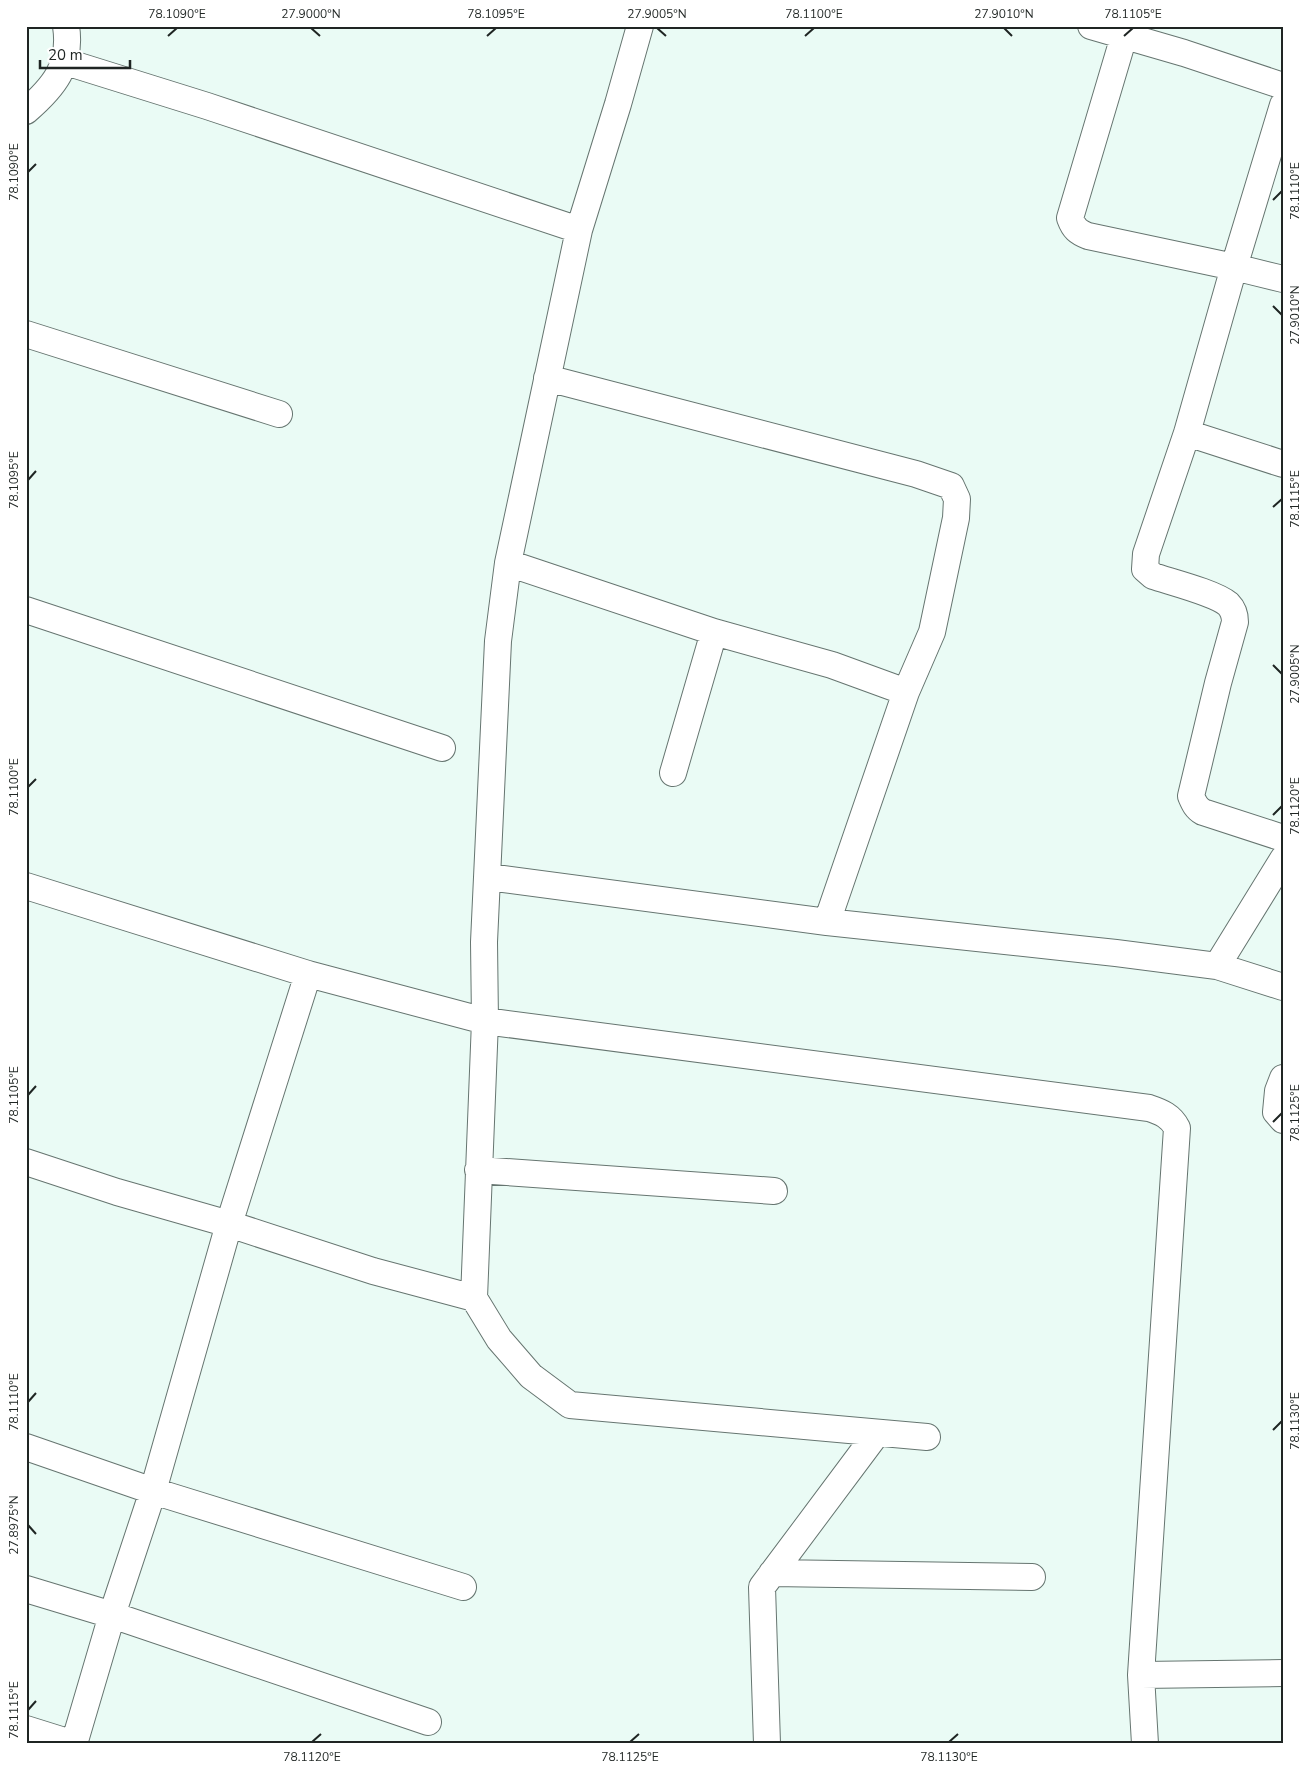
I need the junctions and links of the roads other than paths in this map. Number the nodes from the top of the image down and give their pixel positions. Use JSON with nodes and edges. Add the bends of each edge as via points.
{"nodes":[{"id":1,"x":66,"y":26,"type":"edge"},
{"id":2,"x":640,"y":26,"type":"edge"},
{"id":3,"x":1091,"y":26,"type":"edge"},
{"id":4,"x":1124,"y":36,"type":"junction"},
{"id":5,"x":66,"y":62,"type":"junction"},
{"id":6,"x":1283,"y":86,"type":"edge"},
{"id":7,"x":1283,"y":105,"type":"edge"},
{"id":8,"x":26,"y":110,"type":"edge"},
{"id":9,"x":579,"y":230,"type":"junction"},
{"id":10,"x":1234,"y":267,"type":"junction"},
{"id":11,"x":1283,"y":279,"type":"edge"},
{"id":12,"x":26,"y":334,"type":"edge"},
{"id":13,"x":547,"y":378,"type":"junction"},
{"id":14,"x":279,"y":414,"type":"dead end"},
{"id":15,"x":1187,"y":434,"type":"junction"},
{"id":16,"x":1283,"y":464,"type":"edge"},
{"id":17,"x":508,"y":563,"type":"junction"},
{"id":18,"x":26,"y":610,"type":"edge"},
{"id":19,"x":714,"y":632,"type":"junction"},
{"id":20,"x":906,"y":692,"type":"junction"},
{"id":21,"x":442,"y":748,"type":"dead end"},
{"id":22,"x":673,"y":773,"type":"dead end"},
{"id":23,"x":1283,"y":838,"type":"edge"},
{"id":24,"x":1283,"y":859,"type":"edge"},
{"id":25,"x":488,"y":877,"type":"junction"},
{"id":26,"x":26,"y":886,"type":"edge"},
{"id":27,"x":827,"y":922,"type":"junction"},
{"id":28,"x":1217,"y":966,"type":"junction"},
{"id":29,"x":308,"y":974,"type":"junction"},
{"id":30,"x":1283,"y":986,"type":"edge"},
{"id":31,"x":484,"y":1021,"type":"junction"},
{"id":32,"x":1283,"y":1078,"type":"edge"},
{"id":33,"x":1283,"y":1120,"type":"edge"},
{"id":34,"x":26,"y":1162,"type":"edge"},
{"id":35,"x":478,"y":1170,"type":"junction"},
{"id":36,"x":774,"y":1191,"type":"dead end"},
{"id":37,"x":229,"y":1224,"type":"junction"},
{"id":38,"x":474,"y":1298,"type":"junction"},
{"id":39,"x":877,"y":1433,"type":"junction"},
{"id":40,"x":927,"y":1437,"type":"dead end"},
{"id":41,"x":26,"y":1447,"type":"edge"},
{"id":42,"x":153,"y":1491,"type":"junction"},
{"id":43,"x":772,"y":1573,"type":"junction"},
{"id":44,"x":1032,"y":1577,"type":"dead end"},
{"id":45,"x":463,"y":1586,"type":"dead end"},
{"id":46,"x":26,"y":1589,"type":"edge"},
{"id":47,"x":112,"y":1615,"type":"junction"},
{"id":48,"x":1140,"y":1674,"type":"junction"},
{"id":49,"x":1283,"y":1674,"type":"edge"},
{"id":50,"x":428,"y":1722,"type":"dead end"},
{"id":51,"x":26,"y":1730,"type":"edge"},
{"id":52,"x":74,"y":1744,"type":"edge"},
{"id":53,"x":767,"y":1744,"type":"edge"},
{"id":54,"x":1145,"y":1744,"type":"edge"}],
"edges":[{"from":1,"to":5,"type":"street"},
{"from":2,"to":9,"type":"street"},
{"from":3,"to":4,"type":"street"},
{"from":4,"to":6,"type":"street"},
{"from":4,"to":10,"type":"street","via":[[1070,218],[1072,224],[1077,231],[1088,236]]},
{"from":5,"to":8,"type":"street","via":[[49,90]]},
{"from":5,"to":9,"type":"street"},
{"from":7,"to":10,"type":"street"},
{"from":9,"to":13,"type":"street"},
{"from":10,"to":11,"type":"street"},
{"from":10,"to":15,"type":"street"},
{"from":12,"to":14,"type":"street"},
{"from":13,"to":17,"type":"street"},
{"from":13,"to":20,"type":"street","via":[[916,474],[951,486],[957,499],[956,518],[932,632]]},
{"from":15,"to":16,"type":"street"},
{"from":15,"to":23,"type":"street","via":[[1146,554],[1145,569],[1153,576],[1216,597],[1234,612],[1236,622],[1191,796],[1203,812]]},
{"from":17,"to":19,"type":"street"},
{"from":17,"to":25,"type":"street","via":[[498,640]]},
{"from":18,"to":21,"type":"street"},
{"from":19,"to":20,"type":"street","via":[[832,665]]},
{"from":19,"to":22,"type":"street"},
{"from":20,"to":27,"type":"street"},
{"from":24,"to":28,"type":"street"},
{"from":25,"to":27,"type":"street"},
{"from":25,"to":31,"type":"street"},
{"from":26,"to":29,"type":"street"},
{"from":27,"to":28,"type":"street"},
{"from":28,"to":30,"type":"street"},
{"from":29,"to":31,"type":"street"},
{"from":29,"to":37,"type":"street"},
{"from":31,"to":35,"type":"street"},
{"from":31,"to":48,"type":"street","via":[[1149,1108],[1173,1120],[1178,1128]]},
{"from":32,"to":33,"type":"street","via":[[1276,1112]]},
{"from":34,"to":37,"type":"street"},
{"from":35,"to":36,"type":"street"},
{"from":35,"to":38,"type":"street"},
{"from":37,"to":38,"type":"street","via":[[372,1271]]},
{"from":37,"to":42,"type":"street"},
{"from":38,"to":39,"type":"street","via":[[499,1339],[531,1376],[570,1405]]},
{"from":39,"to":40,"type":"street"},
{"from":39,"to":43,"type":"street"},
{"from":41,"to":42,"type":"street"},
{"from":42,"to":45,"type":"street"},
{"from":42,"to":47,"type":"street"},
{"from":43,"to":44,"type":"street"},
{"from":43,"to":53,"type":"street","via":[[762,1587]]},
{"from":46,"to":47,"type":"street"},
{"from":47,"to":50,"type":"street"},
{"from":47,"to":52,"type":"street"},
{"from":48,"to":49,"type":"street"},
{"from":48,"to":54,"type":"street"},
{"from":51,"to":52,"type":"street"}]}
